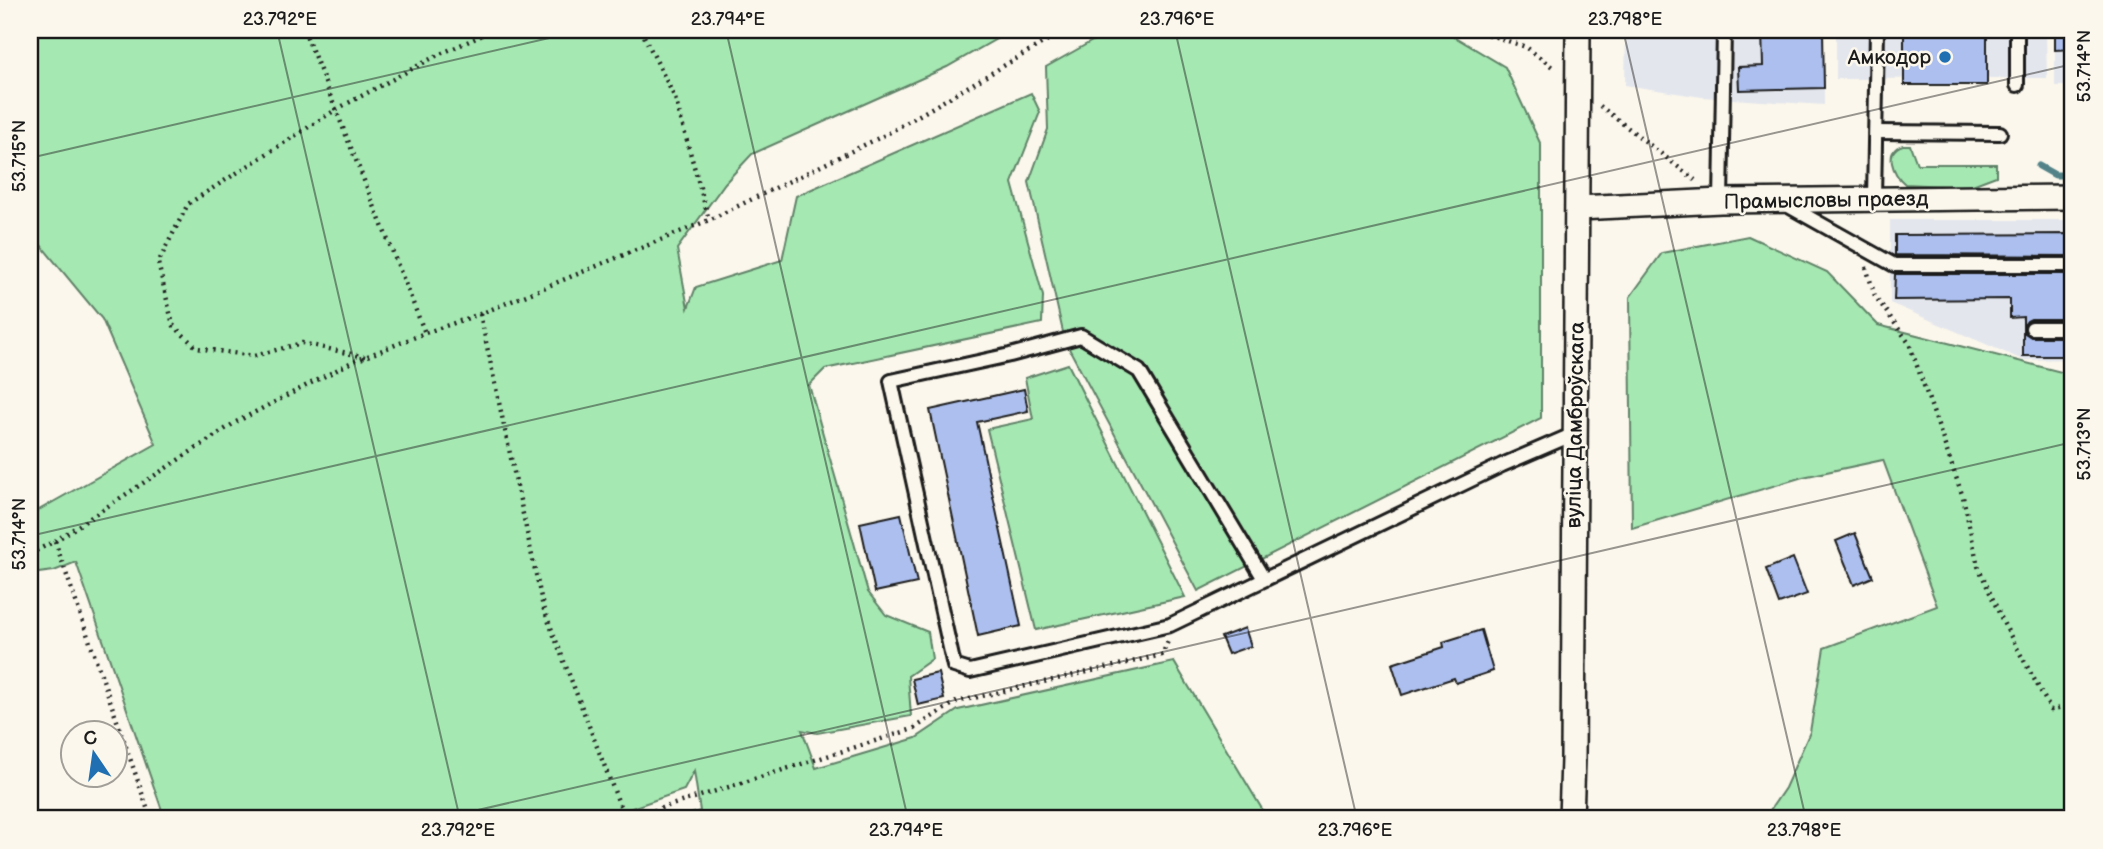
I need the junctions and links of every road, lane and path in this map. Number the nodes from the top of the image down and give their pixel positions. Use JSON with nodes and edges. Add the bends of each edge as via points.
{"nodes":[{"id":1,"x":304,"y":30,"type":"edge"},
{"id":2,"x":494,"y":30,"type":"edge"},
{"id":3,"x":641,"y":30,"type":"edge"},
{"id":4,"x":1065,"y":30,"type":"edge"},
{"id":5,"x":1475,"y":30,"type":"edge"},
{"id":6,"x":1578,"y":30,"type":"edge"},
{"id":7,"x":1724,"y":30,"type":"edge"},
{"id":8,"x":1877,"y":30,"type":"edge"},
{"id":9,"x":2017,"y":30,"type":"edge"},
{"id":10,"x":2017,"y":85,"type":"dead end"},
{"id":11,"x":1577,"y":88,"type":"junction"},
{"id":12,"x":337,"y":109,"type":"junction"},
{"id":13,"x":1876,"y":131,"type":"junction"},
{"id":14,"x":2000,"y":133,"type":"dead end"},
{"id":15,"x":2073,"y":197,"type":"edge"},
{"id":16,"x":1874,"y":199,"type":"junction"},
{"id":17,"x":1778,"y":200,"type":"junction"},
{"id":18,"x":1721,"y":201,"type":"junction"},
{"id":19,"x":1578,"y":208,"type":"junction"},
{"id":20,"x":709,"y":220,"type":"junction"},
{"id":21,"x":1860,"y":246,"type":"junction"},
{"id":22,"x":2073,"y":265,"type":"edge"},
{"id":23,"x":480,"y":314,"type":"junction"},
{"id":24,"x":2032,"y":328,"type":"dead end"},
{"id":25,"x":2073,"y":328,"type":"edge"},
{"id":26,"x":425,"y":333,"type":"junction"},
{"id":27,"x":366,"y":357,"type":"junction"},
{"id":28,"x":1574,"y":434,"type":"junction"},
{"id":29,"x":55,"y":541,"type":"junction"},
{"id":30,"x":30,"y":554,"type":"edge"},
{"id":31,"x":1264,"y":579,"type":"junction"},
{"id":32,"x":1170,"y":625,"type":"junction"},
{"id":33,"x":2073,"y":704,"type":"edge"},
{"id":34,"x":151,"y":819,"type":"edge"},
{"id":35,"x":626,"y":819,"type":"edge"},
{"id":36,"x":1571,"y":819,"type":"edge"}],
"edges":[{"from":1,"to":12,"type":"path"},
{"from":2,"to":12,"type":"path"},
{"from":3,"to":20,"type":"path","via":[[675,98]]},
{"from":4,"to":20,"type":"path","via":[[887,134]]},
{"from":5,"to":11,"type":"path","via":[[1526,47]]},
{"from":6,"to":11,"type":"street","name":"вуліца Дамброўскага"},
{"from":7,"to":18,"type":"lane"},
{"from":8,"to":13,"type":"lane"},
{"from":9,"to":10,"type":"lane"},
{"from":11,"to":18,"type":"path"},
{"from":11,"to":19,"type":"street","name":"вуліца Дамброўскага"},
{"from":12,"to":26,"type":"path"},
{"from":12,"to":27,"type":"path","via":[[188,204],[158,263],[173,325],[197,348],[254,356],[302,343]]},
{"from":13,"to":14,"type":"lane"},
{"from":13,"to":16,"type":"lane"},
{"from":15,"to":16,"type":"street","name":"Прамысловы праезд"},
{"from":16,"to":17,"type":"street","name":"Прамысловы праезд"},
{"from":17,"to":18,"type":"street","name":"Прамысловы праезд"},
{"from":17,"to":21,"type":"lane"},
{"from":18,"to":19,"type":"street","name":"Прамысловы праезд"},
{"from":19,"to":28,"type":"street","name":"вуліца Дамброўскага"},
{"from":20,"to":23,"type":"path"},
{"from":21,"to":22,"type":"lane","via":[[1894,265]]},
{"from":21,"to":33,"type":"path","via":[[1875,296],[1909,343],[1963,497],[1979,566],[2004,624],[2051,710]]},
{"from":23,"to":26,"type":"path"},
{"from":23,"to":35,"type":"path","via":[[543,607]]},
{"from":24,"to":25,"type":"lane"},
{"from":26,"to":27,"type":"path"},
{"from":27,"to":29,"type":"path","via":[[236,422]]},
{"from":28,"to":31,"type":"lane"},
{"from":28,"to":36,"type":"street","name":"вуліца Дамброўскага"},
{"from":29,"to":30,"type":"path"},
{"from":29,"to":34,"type":"path"},
{"from":31,"to":32,"type":"lane"},
{"from":31,"to":32,"type":"lane","via":[[1139,371],[1080,336],[891,381],[954,666],[970,671]]},
{"from":32,"to":35,"type":"path","via":[[1161,655],[957,702],[913,729]]}]}
